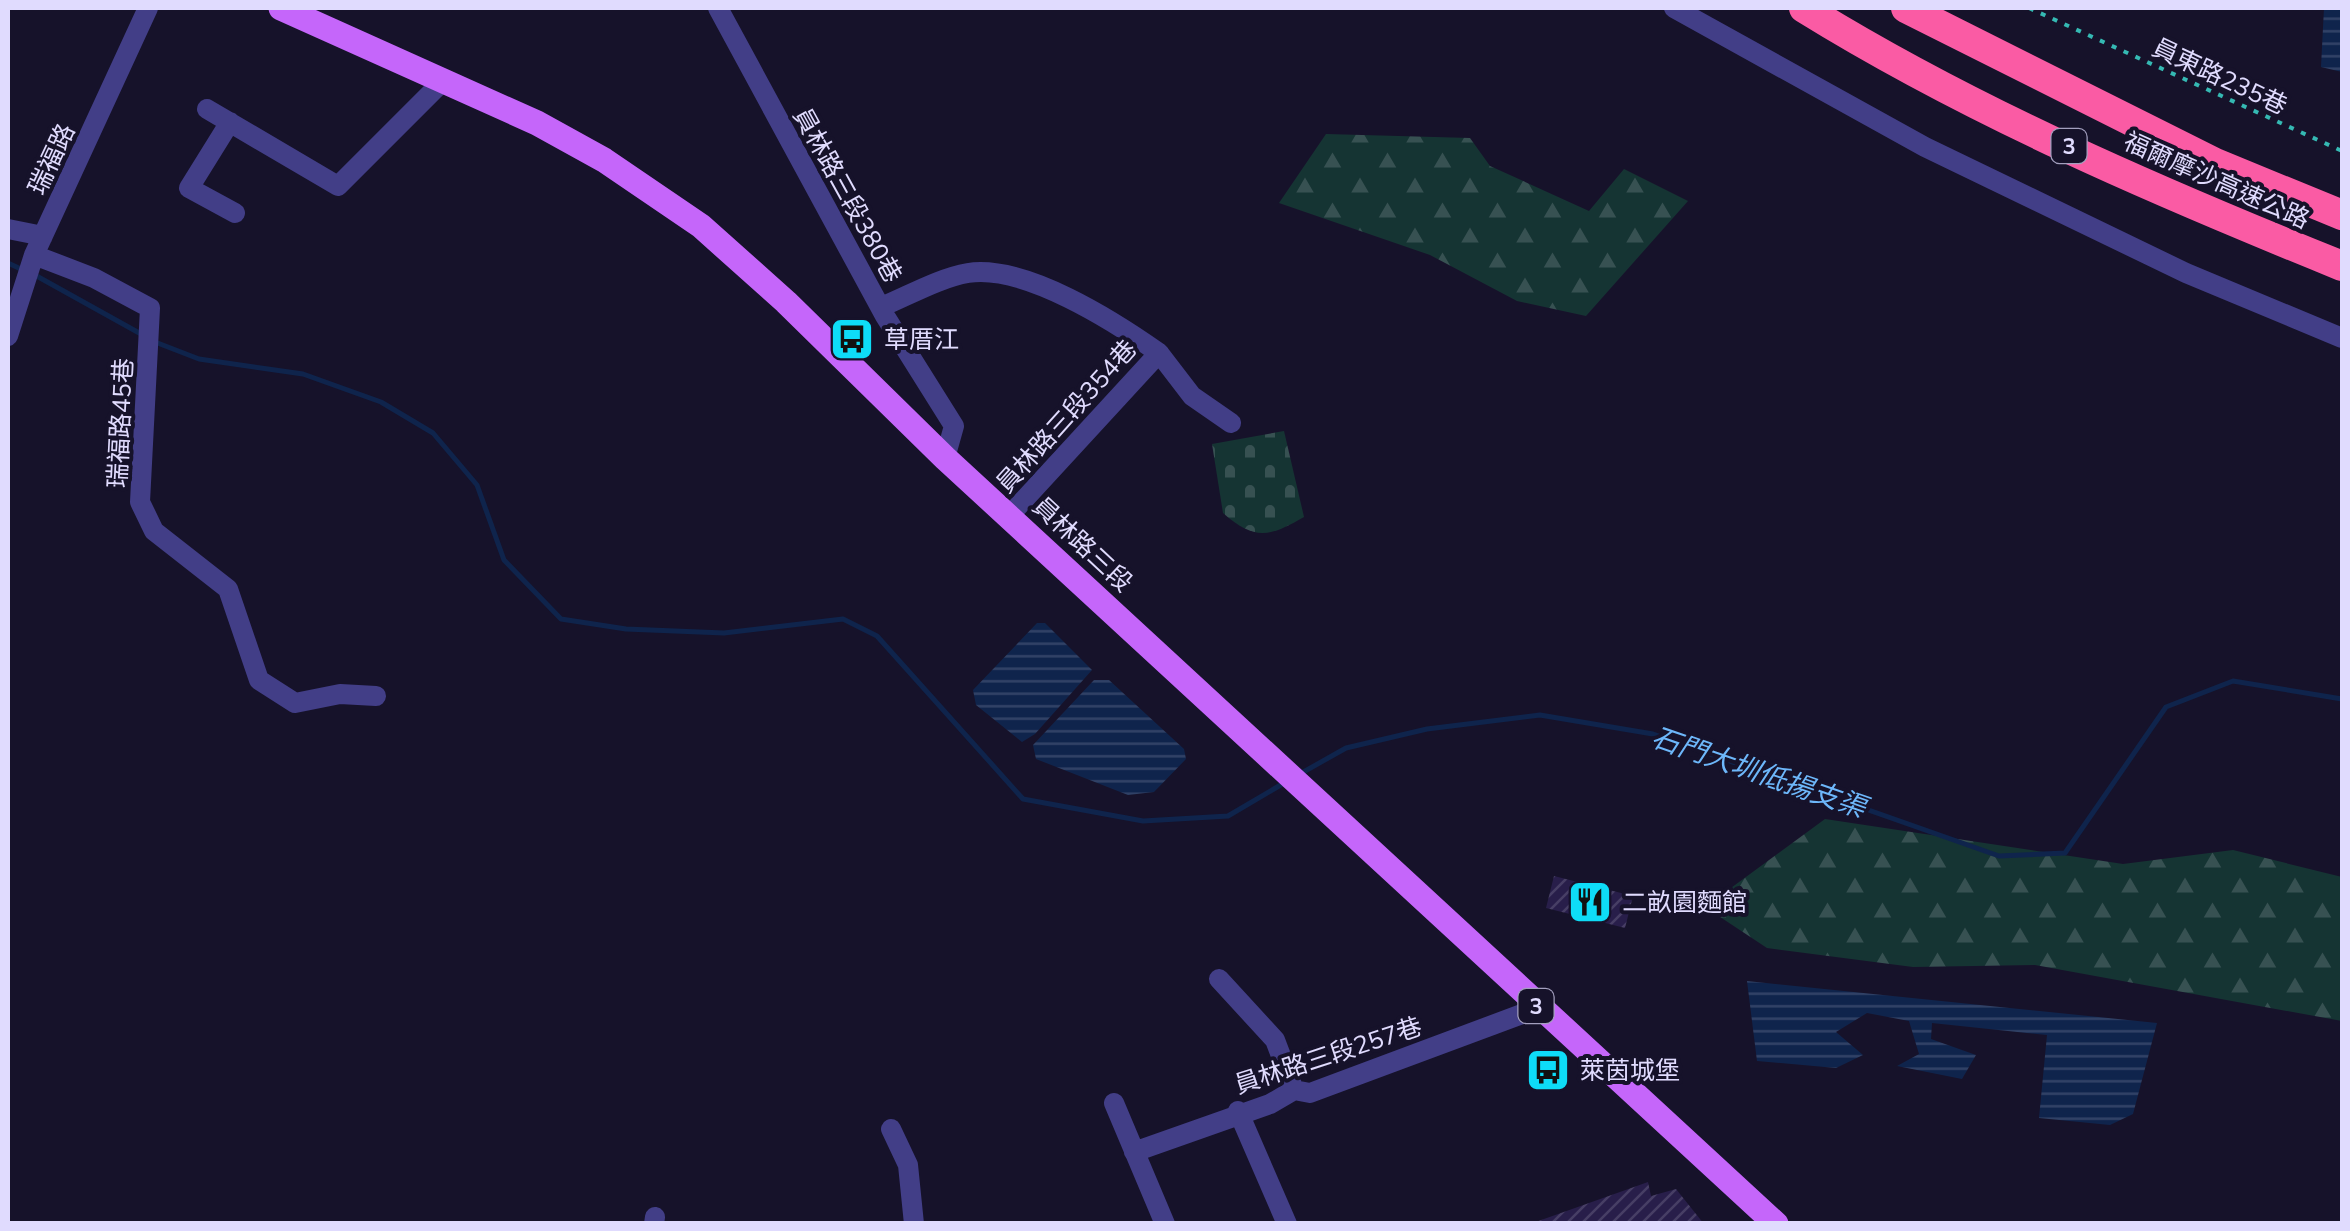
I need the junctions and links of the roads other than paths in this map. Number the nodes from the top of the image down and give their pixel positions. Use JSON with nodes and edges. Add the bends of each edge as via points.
{"nodes":[{"id":1,"x":148,"y":8,"type":"edge"},
{"id":2,"x":281,"y":8,"type":"edge"},
{"id":3,"x":718,"y":8,"type":"edge"},
{"id":4,"x":1674,"y":8,"type":"edge"},
{"id":5,"x":1804,"y":8,"type":"edge"},
{"id":6,"x":1906,"y":8,"type":"edge"},
{"id":7,"x":442,"y":82,"type":"junction"},
{"id":8,"x":207,"y":109,"type":"dead end"},
{"id":9,"x":230,"y":122,"type":"junction"},
{"id":10,"x":235,"y":213,"type":"dead end"},
{"id":11,"x":2342,"y":215,"type":"edge"},
{"id":12,"x":8,"y":229,"type":"edge"},
{"id":13,"x":34,"y":259,"type":"junction"},
{"id":14,"x":2342,"y":266,"type":"edge"},
{"id":15,"x":880,"y":306,"type":"junction"},
{"id":16,"x":8,"y":336,"type":"edge"},
{"id":17,"x":2342,"y":338,"type":"edge"},
{"id":18,"x":1159,"y":353,"type":"junction"},
{"id":19,"x":1231,"y":423,"type":"dead end"},
{"id":20,"x":944,"y":458,"type":"junction"},
{"id":21,"x":1008,"y":516,"type":"junction"},
{"id":22,"x":376,"y":696,"type":"dead end"},
{"id":23,"x":1220,"y":979,"type":"dead end"},
{"id":24,"x":1538,"y":1008,"type":"junction"},
{"id":25,"x":1294,"y":1090,"type":"junction"},
{"id":26,"x":1114,"y":1103,"type":"dead end"},
{"id":27,"x":1238,"y":1112,"type":"junction"},
{"id":28,"x":891,"y":1129,"type":"dead end"},
{"id":29,"x":1134,"y":1152,"type":"junction"},
{"id":30,"x":914,"y":1224,"type":"edge"},
{"id":31,"x":1166,"y":1224,"type":"edge"},
{"id":32,"x":1286,"y":1224,"type":"edge"},
{"id":33,"x":1776,"y":1224,"type":"edge"}],
"edges":[{"from":1,"to":13,"type":"street","name":"瑞福路"},
{"from":2,"to":7,"type":"main road","name":"員林路三段","number":"3"},
{"from":3,"to":15,"type":"street","name":"員林路三段380巷"},
{"from":4,"to":17,"type":"street","via":[[1925,147]]},
{"from":5,"to":14,"type":"highway","name":"福爾摩沙高速公路","number":"3","via":[[2027,126],[2199,208]]},
{"from":6,"to":11,"type":"highway","name":"福爾摩沙高速公路","number":"3","via":[[2214,162]]},
{"from":7,"to":9,"type":"street","via":[[338,186]]},
{"from":7,"to":20,"type":"main road","name":"員林路三段","number":"3","via":[[604,160],[701,226]]},
{"from":8,"to":9,"type":"street"},
{"from":9,"to":10,"type":"street","via":[[189,188]]},
{"from":12,"to":13,"type":"street"},
{"from":13,"to":16,"type":"street","name":"瑞福路"},
{"from":13,"to":22,"type":"street","name":"瑞福路45巷","via":[[94,278],[150,308],[140,502],[154,531],[228,589],[259,680],[294,703],[340,694]]},
{"from":15,"to":18,"type":"street","name":"員林路三段354巷","via":[[969,273],[1004,276],[1111,320]]},
{"from":15,"to":20,"type":"street","name":"員林路三段380巷","via":[[954,426]]},
{"from":18,"to":19,"type":"street","via":[[1192,396]]},
{"from":18,"to":21,"type":"street","name":"員林路三段354巷"},
{"from":20,"to":21,"type":"main road","name":"員林路三段","number":"3"},
{"from":21,"to":24,"type":"main road","name":"員林路三段","number":"3"},
{"from":23,"to":25,"type":"street","via":[[1276,1040]]},
{"from":24,"to":25,"type":"street","name":"員林路三段257巷","via":[[1310,1093]]},
{"from":24,"to":33,"type":"main road","name":"員林路三段","number":"3"},
{"from":25,"to":27,"type":"street","name":"員林路三段257巷"},
{"from":26,"to":29,"type":"street"},
{"from":27,"to":29,"type":"street","name":"員林路三段257巷"},
{"from":27,"to":32,"type":"street"},
{"from":28,"to":30,"type":"street","via":[[908,1165]]},
{"from":29,"to":31,"type":"street"}]}
